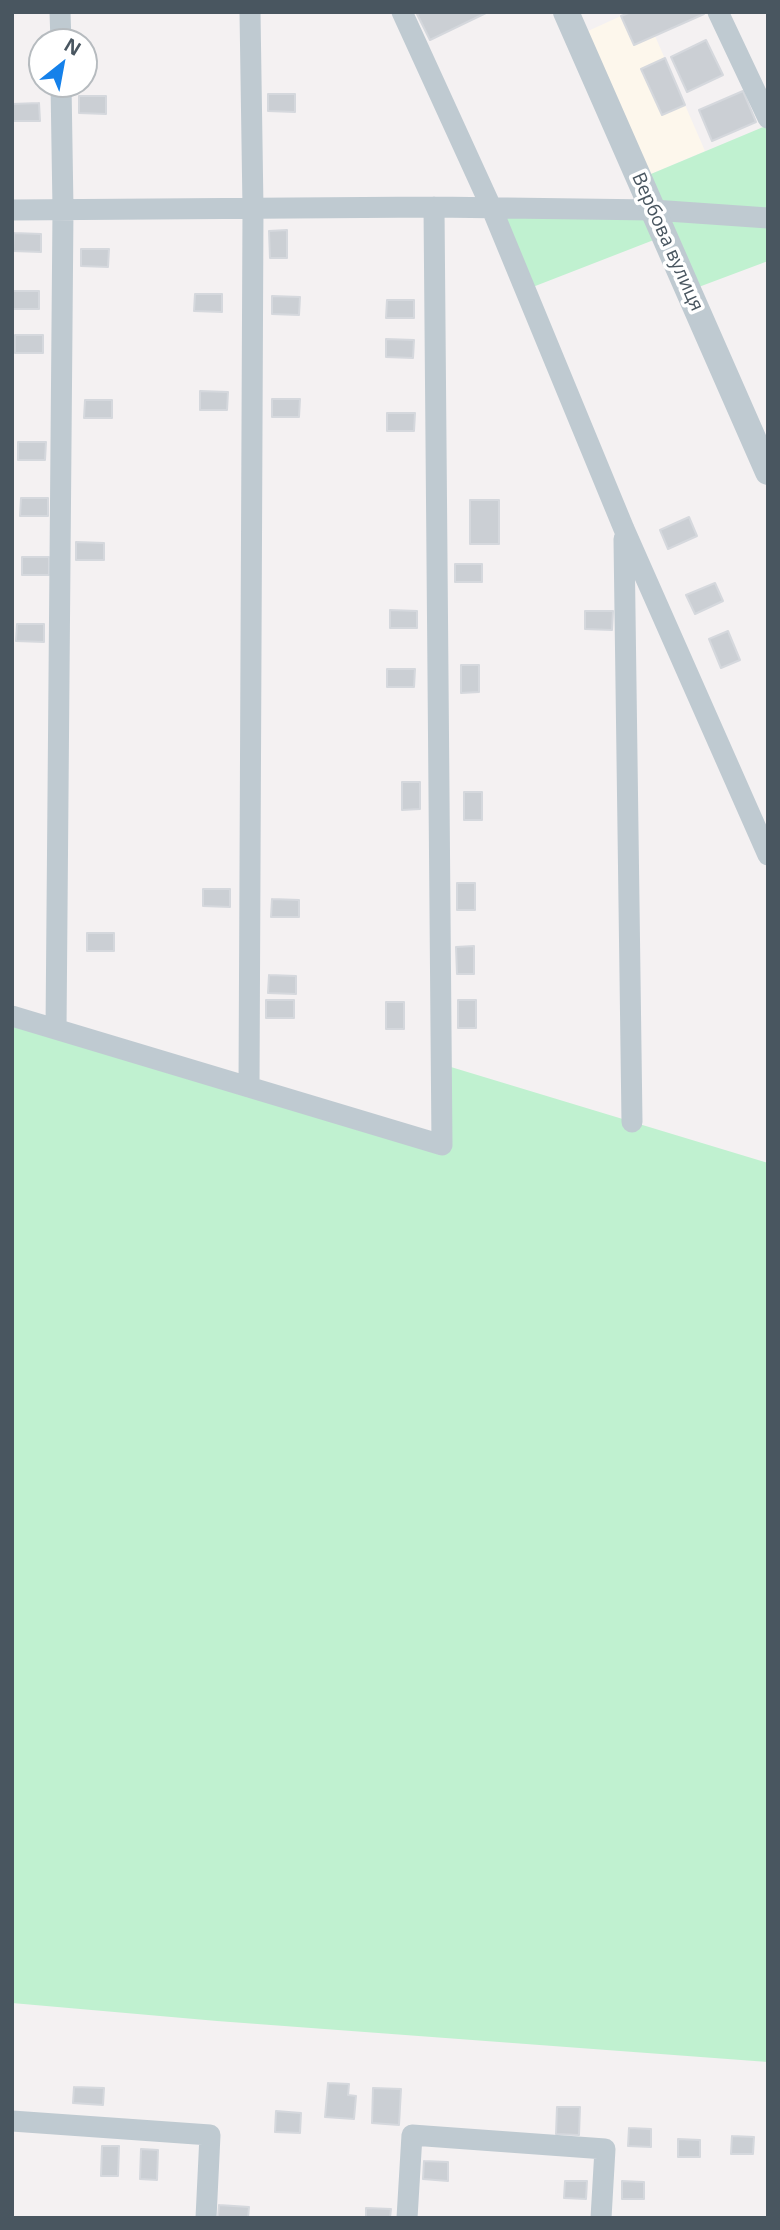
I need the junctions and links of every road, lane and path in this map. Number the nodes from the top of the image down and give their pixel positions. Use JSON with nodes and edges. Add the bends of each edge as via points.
{"nodes":[{"id":1,"x":250,"y":12,"type":"edge"},
{"id":2,"x":402,"y":12,"type":"edge"},
{"id":3,"x":566,"y":12,"type":"edge"},
{"id":4,"x":718,"y":12,"type":"edge"},
{"id":5,"x":61,"y":98,"type":"edge"},
{"id":6,"x":768,"y":118,"type":"edge"},
{"id":7,"x":434,"y":207,"type":"junction"},
{"id":8,"x":253,"y":208,"type":"junction"},
{"id":9,"x":63,"y":209,"type":"junction"},
{"id":10,"x":492,"y":209,"type":"junction"},
{"id":11,"x":12,"y":210,"type":"edge"},
{"id":12,"x":653,"y":211,"type":"junction"},
{"id":13,"x":768,"y":218,"type":"edge"},
{"id":14,"x":768,"y":472,"type":"edge"},
{"id":15,"x":624,"y":529,"type":"junction"},
{"id":16,"x":768,"y":855,"type":"edge"},
{"id":17,"x":12,"y":1016,"type":"edge"},
{"id":18,"x":55,"y":1029,"type":"junction"},
{"id":19,"x":248,"y":1087,"type":"junction"},
{"id":20,"x":632,"y":1122,"type":"dead end"},
{"id":21,"x":12,"y":2121,"type":"edge"},
{"id":22,"x":206,"y":2218,"type":"edge"},
{"id":23,"x":407,"y":2218,"type":"edge"},
{"id":24,"x":601,"y":2218,"type":"edge"}],
"edges":[{"from":1,"to":8,"type":"street"},
{"from":2,"to":10,"type":"street"},
{"from":3,"to":12,"type":"street","name":"Вербова вулиця"},
{"from":4,"to":6,"type":"street"},
{"from":5,"to":9,"type":"street"},
{"from":7,"to":8,"type":"street"},
{"from":7,"to":10,"type":"street"},
{"from":7,"to":19,"type":"street","via":[[442,1145]]},
{"from":8,"to":9,"type":"street"},
{"from":8,"to":19,"type":"street"},
{"from":9,"to":11,"type":"street"},
{"from":9,"to":18,"type":"street"},
{"from":10,"to":12,"type":"street"},
{"from":10,"to":15,"type":"street"},
{"from":12,"to":13,"type":"street"},
{"from":12,"to":14,"type":"street","name":"Вербова вулиця"},
{"from":15,"to":16,"type":"street"},
{"from":15,"to":20,"type":"street"},
{"from":17,"to":18,"type":"street"},
{"from":18,"to":19,"type":"street"},
{"from":21,"to":22,"type":"street","via":[[210,2135]]},
{"from":23,"to":24,"type":"street","via":[[412,2135],[606,2149]]}]}
